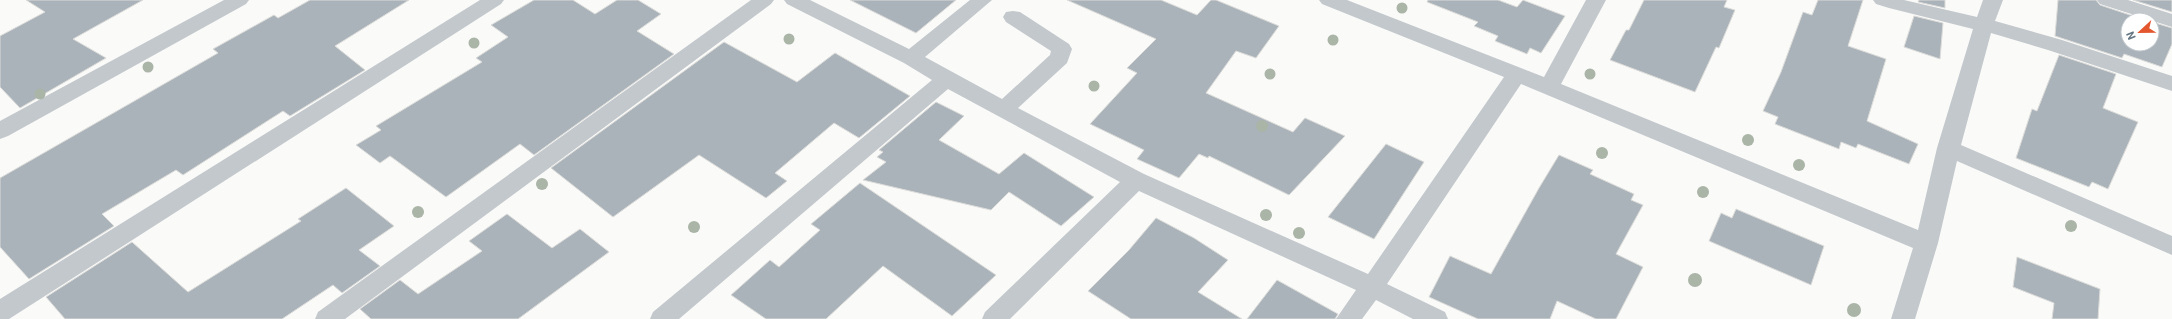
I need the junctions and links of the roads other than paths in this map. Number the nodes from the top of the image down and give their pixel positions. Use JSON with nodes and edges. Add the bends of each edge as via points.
{"nodes":[{"id":1,"x":239,"y":0,"type":"edge"},
{"id":2,"x":494,"y":0,"type":"edge"},
{"id":3,"x":764,"y":0,"type":"edge"},
{"id":4,"x":794,"y":0,"type":"edge"},
{"id":5,"x":982,"y":0,"type":"edge"},
{"id":6,"x":1329,"y":0,"type":"edge"},
{"id":7,"x":1596,"y":0,"type":"edge"},
{"id":8,"x":1883,"y":0,"type":"edge"},
{"id":9,"x":1994,"y":0,"type":"edge"},
{"id":10,"x":2107,"y":0,"type":"edge"},
{"id":11,"x":1013,"y":17,"type":"dead end"},
{"id":12,"x":2172,"y":21,"type":"edge"},
{"id":13,"x":1984,"y":25,"type":"junction"},
{"id":14,"x":911,"y":58,"type":"junction"},
{"id":15,"x":1517,"y":74,"type":"junction"},
{"id":16,"x":946,"y":79,"type":"junction"},
{"id":17,"x":2172,"y":84,"type":"edge"},
{"id":18,"x":1549,"y":88,"type":"junction"},
{"id":19,"x":1004,"y":110,"type":"junction"},
{"id":20,"x":0,"y":131,"type":"edge"},
{"id":21,"x":1948,"y":148,"type":"junction"},
{"id":22,"x":1136,"y":180,"type":"junction"},
{"id":23,"x":1925,"y":243,"type":"junction"},
{"id":24,"x":2172,"y":246,"type":"edge"},
{"id":25,"x":1372,"y":287,"type":"junction"},
{"id":26,"x":0,"y":312,"type":"edge"},
{"id":27,"x":327,"y":319,"type":"edge"},
{"id":28,"x":662,"y":319,"type":"edge"},
{"id":29,"x":994,"y":319,"type":"edge"},
{"id":30,"x":1348,"y":319,"type":"edge"},
{"id":31,"x":1436,"y":319,"type":"edge"},
{"id":32,"x":1903,"y":319,"type":"edge"}],
"edges":[{"from":1,"to":20,"type":"street"},
{"from":2,"to":26,"type":"street"},
{"from":3,"to":27,"type":"street"},
{"from":4,"to":14,"type":"street"},
{"from":5,"to":14,"type":"street"},
{"from":6,"to":15,"type":"street"},
{"from":7,"to":18,"type":"street"},
{"from":8,"to":13,"type":"street","via":[[1902,7]]},
{"from":9,"to":13,"type":"street"},
{"from":10,"to":12,"type":"street"},
{"from":11,"to":19,"type":"street","via":[[1062,49],[1060,58]]},
{"from":13,"to":17,"type":"street","via":[[2067,48]]},
{"from":13,"to":21,"type":"street"},
{"from":14,"to":16,"type":"street"},
{"from":15,"to":18,"type":"street"},
{"from":15,"to":25,"type":"street"},
{"from":16,"to":19,"type":"street"},
{"from":16,"to":28,"type":"street"},
{"from":18,"to":23,"type":"street"},
{"from":19,"to":22,"type":"street"},
{"from":21,"to":23,"type":"street"},
{"from":21,"to":24,"type":"street"},
{"from":22,"to":25,"type":"street"},
{"from":22,"to":29,"type":"street"},
{"from":23,"to":32,"type":"street"},
{"from":25,"to":30,"type":"street"},
{"from":25,"to":31,"type":"street"}]}
